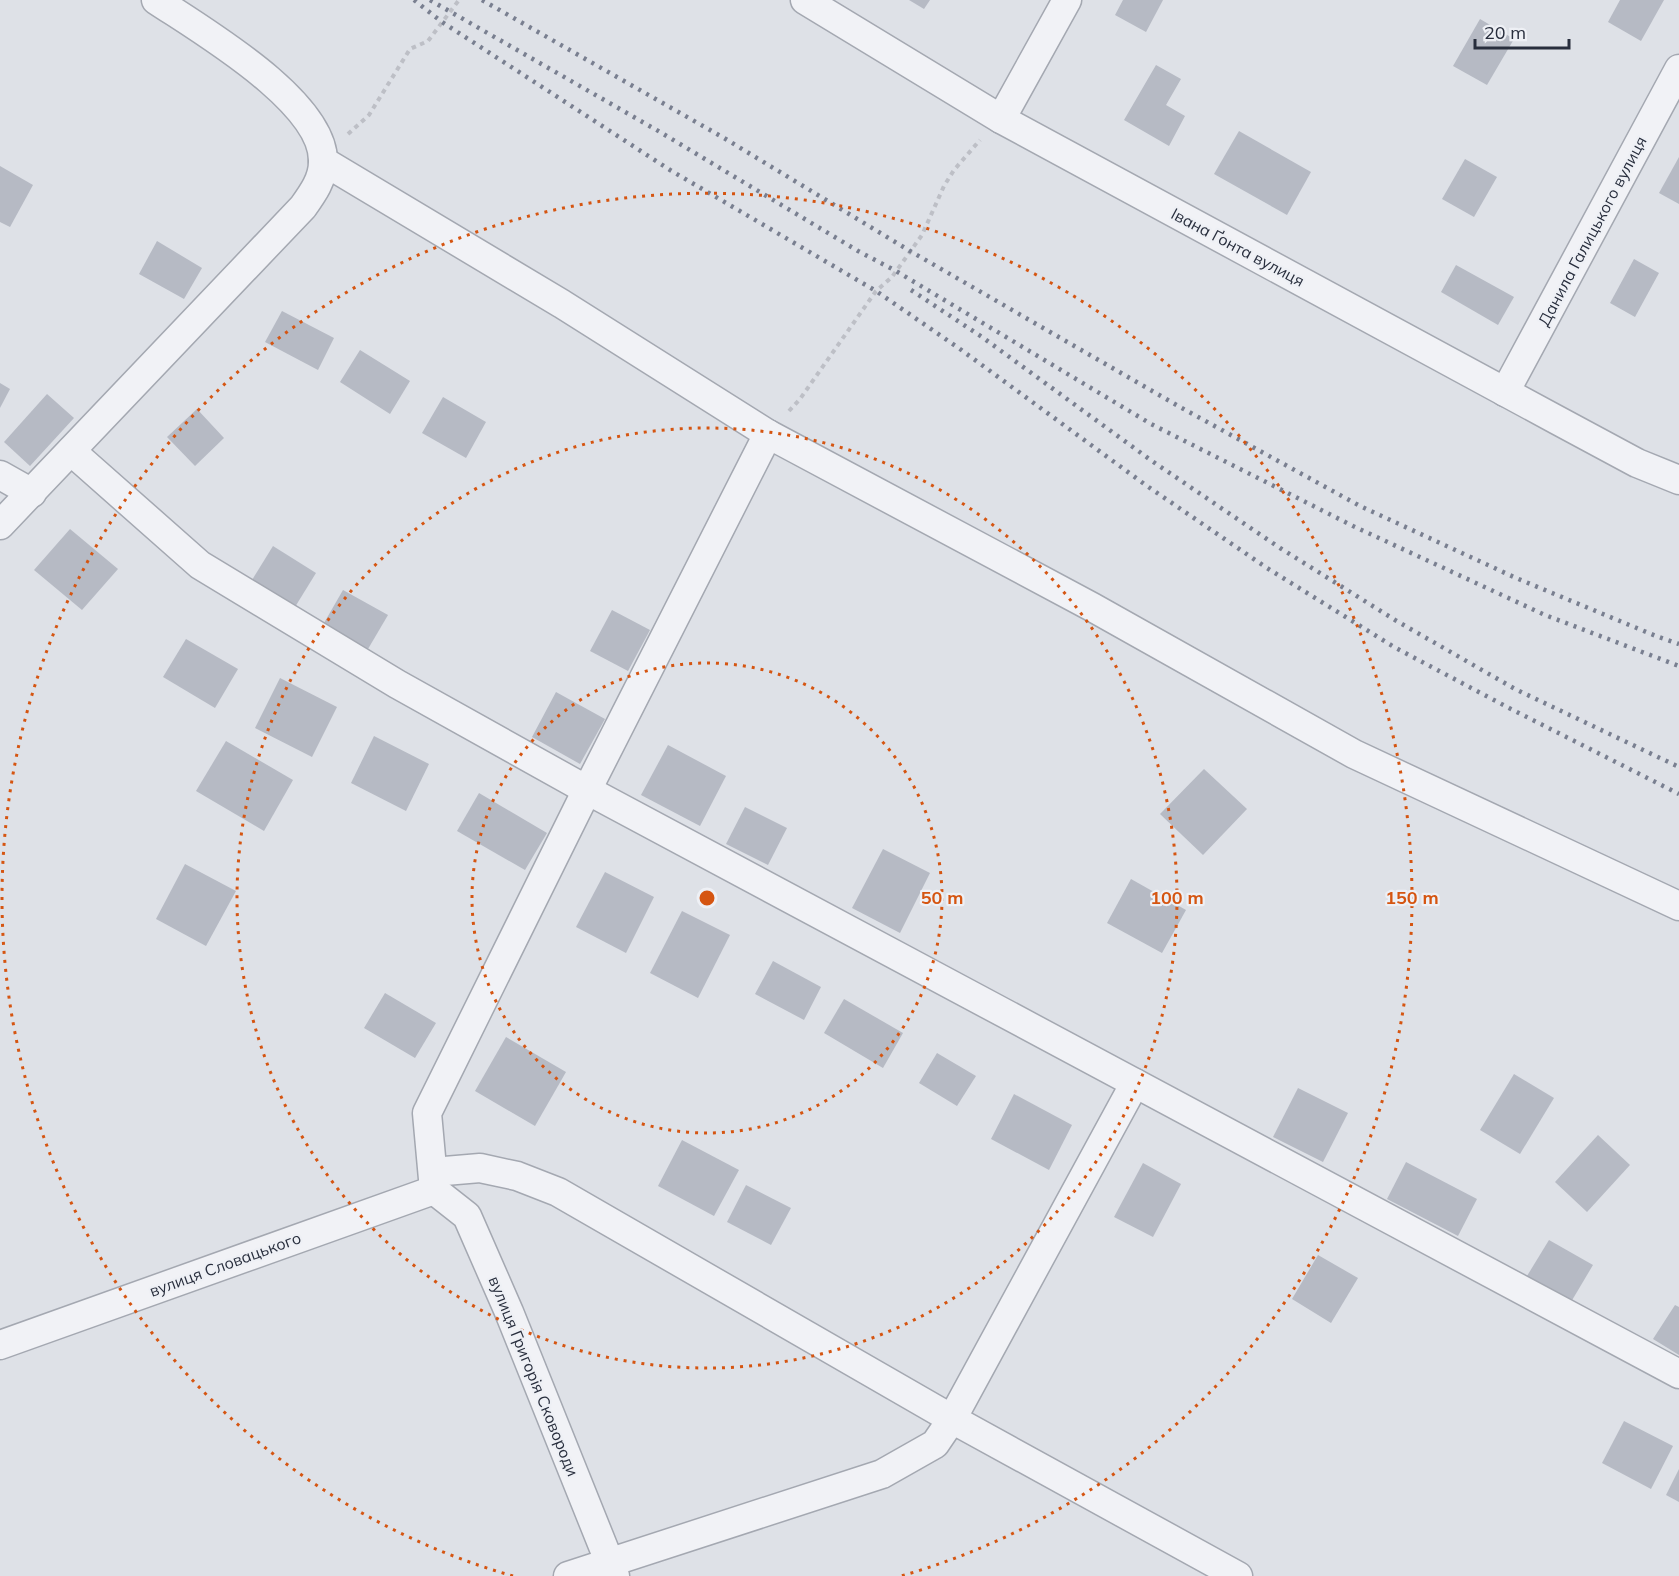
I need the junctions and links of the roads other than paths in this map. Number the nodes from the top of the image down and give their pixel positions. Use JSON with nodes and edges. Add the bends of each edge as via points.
{"nodes":[{"id":1,"x":156,"y":0,"type":"edge"},
{"id":2,"x":805,"y":0,"type":"edge"},
{"id":3,"x":1067,"y":0,"type":"edge"},
{"id":4,"x":1679,"y":69,"type":"edge"},
{"id":5,"x":1001,"y":119,"type":"junction"},
{"id":6,"x":324,"y":161,"type":"junction"},
{"id":7,"x":1505,"y":392,"type":"junction"},
{"id":8,"x":768,"y":434,"type":"junction"},
{"id":9,"x":71,"y":451,"type":"junction"},
{"id":10,"x":0,"y":475,"type":"edge"},
{"id":11,"x":1679,"y":480,"type":"edge"},
{"id":12,"x":32,"y":493,"type":"junction"},
{"id":13,"x":0,"y":525,"type":"edge"},
{"id":14,"x":587,"y":790,"type":"junction"},
{"id":15,"x":1679,"y":906,"type":"edge"},
{"id":16,"x":1135,"y":1083,"type":"junction"},
{"id":17,"x":433,"y":1181,"type":"junction"},
{"id":18,"x":0,"y":1345,"type":"edge"},
{"id":19,"x":1679,"y":1374,"type":"edge"},
{"id":20,"x":952,"y":1419,"type":"junction"},
{"id":21,"x":612,"y":1569,"type":"edge"},
{"id":22,"x":568,"y":1576,"type":"edge"},
{"id":23,"x":1238,"y":1576,"type":"edge"}],
"edges":[{"from":1,"to":6,"type":"street","via":[[237,53],[283,90],[317,133]]},
{"from":2,"to":5,"type":"street","name":"Івана Ґонта вулиця"},
{"from":3,"to":5,"type":"street"},
{"from":4,"to":7,"type":"street","name":"Данила Галицького вулиця"},
{"from":5,"to":7,"type":"street","name":"Івана Ґонта вулиця"},
{"from":6,"to":8,"type":"street"},
{"from":6,"to":9,"type":"street","via":[[318,186],[303,207]]},
{"from":7,"to":11,"type":"street","name":"Івана Ґонта вулиця","via":[[1637,463]]},
{"from":8,"to":14,"type":"street"},
{"from":8,"to":15,"type":"street","via":[[1082,601],[1354,754]]},
{"from":9,"to":12,"type":"street"},
{"from":9,"to":14,"type":"street","via":[[200,565],[397,684]]},
{"from":10,"to":12,"type":"street"},
{"from":12,"to":13,"type":"street"},
{"from":14,"to":16,"type":"street"},
{"from":14,"to":17,"type":"street","via":[[427,1113]]},
{"from":16,"to":19,"type":"street"},
{"from":16,"to":20,"type":"street"},
{"from":17,"to":18,"type":"street","name":"вулиця Словацького"},
{"from":17,"to":20,"type":"street","name":"вулиця Словацького","via":[[480,1168],[517,1176],[558,1192]]},
{"from":17,"to":21,"type":"street","name":"вулиця Григорія Сковороди","via":[[467,1215]]},
{"from":20,"to":21,"type":"street","via":[[935,1444],[882,1474]]},
{"from":20,"to":23,"type":"street","name":"вулиця Словацького"},
{"from":21,"to":22,"type":"street"}]}
